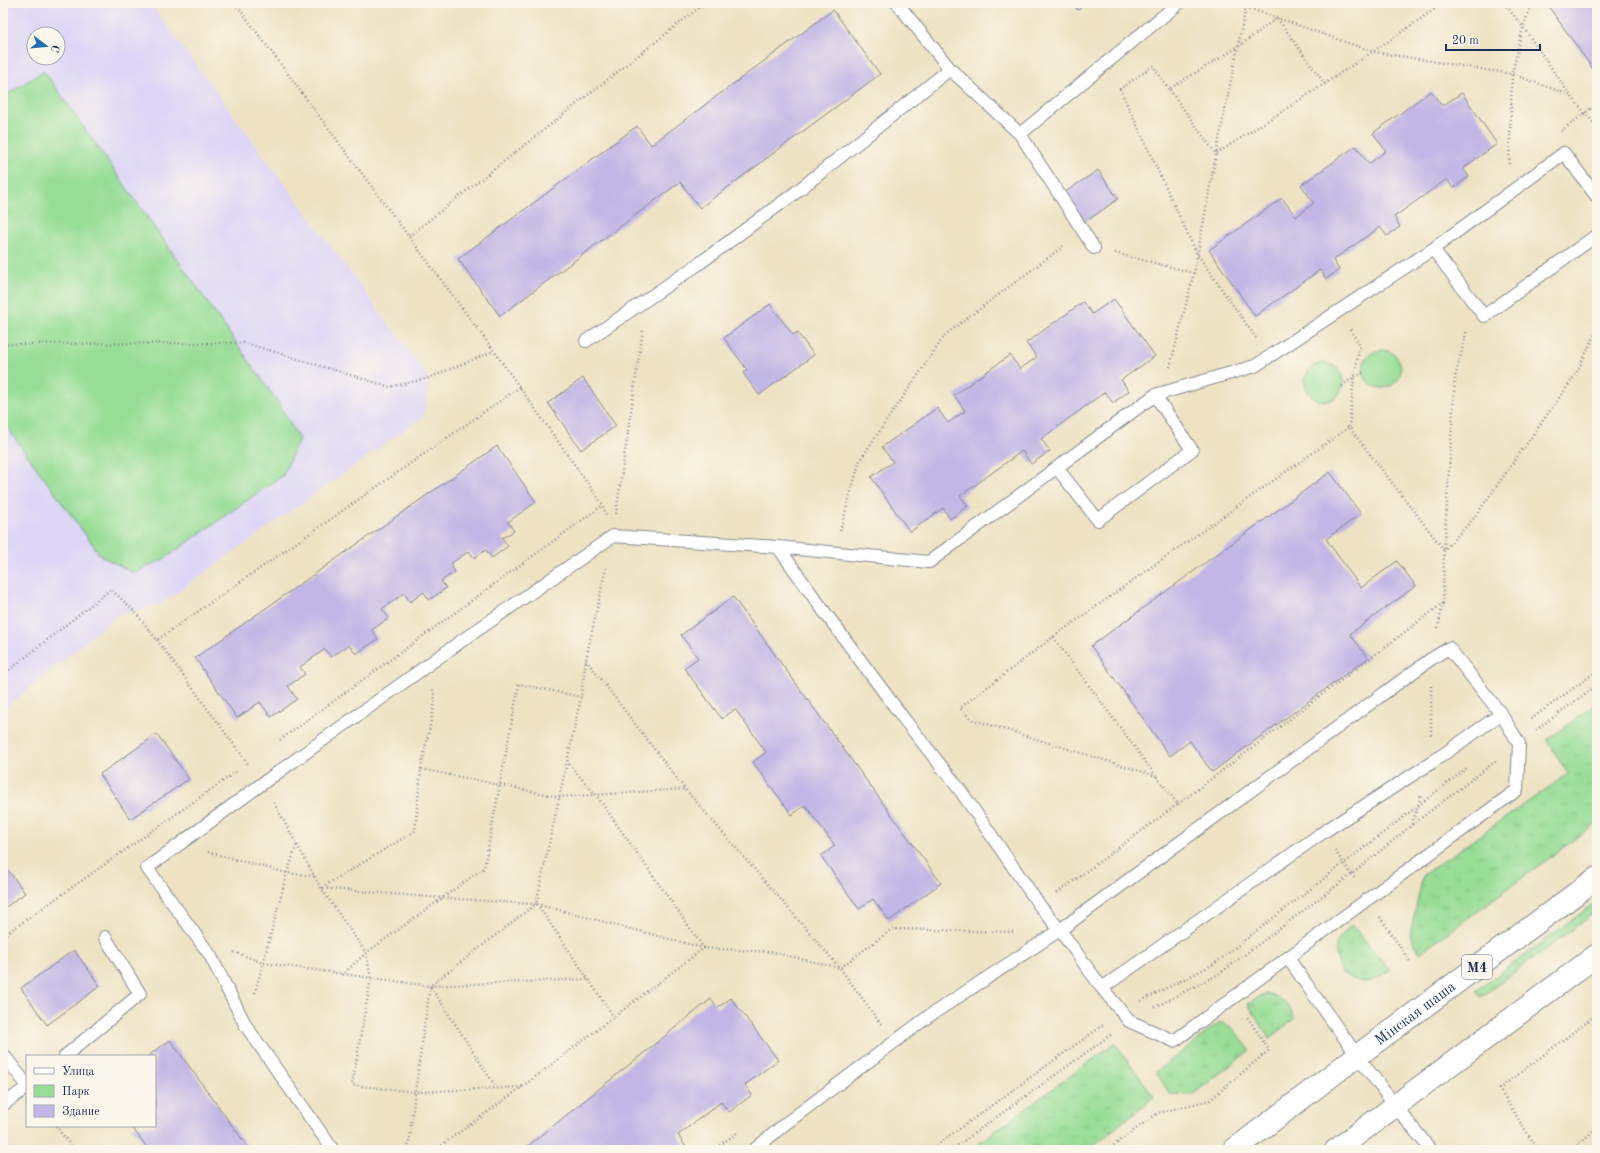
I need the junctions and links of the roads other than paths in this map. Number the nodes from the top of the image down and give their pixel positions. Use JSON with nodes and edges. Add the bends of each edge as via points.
{"nodes":[{"id":1,"x":897,"y":3,"type":"edge"},
{"id":2,"x":1179,"y":3,"type":"edge"},
{"id":3,"x":950,"y":69,"type":"junction"},
{"id":4,"x":1020,"y":134,"type":"junction"},
{"id":5,"x":1597,"y":197,"type":"edge"},
{"id":6,"x":1597,"y":235,"type":"edge"},
{"id":7,"x":1094,"y":248,"type":"road end"},
{"id":8,"x":1433,"y":249,"type":"junction"},
{"id":9,"x":586,"y":340,"type":"dead end"},
{"id":10,"x":1155,"y":395,"type":"junction"},
{"id":11,"x":1057,"y":468,"type":"junction"},
{"id":12,"x":778,"y":547,"type":"junction"},
{"id":13,"x":1501,"y":714,"type":"junction"},
{"id":14,"x":1597,"y":878,"type":"edge"},
{"id":15,"x":1060,"y":930,"type":"junction"},
{"id":16,"x":105,"y":937,"type":"dead end"},
{"id":17,"x":1597,"y":955,"type":"edge"},
{"id":18,"x":1288,"y":958,"type":"junction"},
{"id":19,"x":1102,"y":988,"type":"junction"},
{"id":20,"x":3,"y":1054,"type":"edge"},
{"id":21,"x":66,"y":1055,"type":"edge"},
{"id":22,"x":1357,"y":1056,"type":"junction"},
{"id":23,"x":26,"y":1085,"type":"edge"},
{"id":24,"x":26,"y":1087,"type":"edge"},
{"id":25,"x":3,"y":1105,"type":"edge"},
{"id":26,"x":1395,"y":1106,"type":"junction"},
{"id":27,"x":333,"y":1150,"type":"edge"},
{"id":28,"x":754,"y":1150,"type":"edge"},
{"id":29,"x":1234,"y":1150,"type":"edge"},
{"id":30,"x":1336,"y":1150,"type":"edge"},
{"id":31,"x":1431,"y":1150,"type":"edge"}],
"edges":[{"from":1,"to":3,"type":"lane"},
{"from":2,"to":4,"type":"lane"},
{"from":3,"to":4,"type":"lane"},
{"from":3,"to":9,"type":"lane","via":[[795,193],[700,263]]},
{"from":4,"to":7,"type":"lane"},
{"from":5,"to":8,"type":"lane","via":[[1564,153]]},
{"from":6,"to":8,"type":"lane","via":[[1484,316]]},
{"from":8,"to":10,"type":"lane","via":[[1255,366]]},
{"from":10,"to":11,"type":"lane"},
{"from":10,"to":11,"type":"lane","via":[[1192,450],[1098,520]]},
{"from":11,"to":12,"type":"lane","via":[[929,562]]},
{"from":12,"to":15,"type":"lane","via":[[904,719],[960,790],[1040,906]]},
{"from":12,"to":27,"type":"lane","via":[[613,536],[147,868],[210,955],[246,1026]]},
{"from":13,"to":15,"type":"lane","via":[[1449,648]]},
{"from":13,"to":18,"type":"lane","via":[[1516,738],[1517,790]]},
{"from":13,"to":19,"type":"lane","via":[[1431,763],[1322,833]]},
{"from":14,"to":22,"type":"main road","name":"Мінская шаша","number":"М4"},
{"from":15,"to":19,"type":"lane"},
{"from":15,"to":28,"type":"lane","via":[[929,1016]]},
{"from":16,"to":21,"type":"lane","via":[[140,994]]},
{"from":17,"to":26,"type":"main road"},
{"from":18,"to":19,"type":"lane","via":[[1174,1041],[1129,1021]]},
{"from":18,"to":22,"type":"lane"},
{"from":20,"to":23,"type":"lane"},
{"from":22,"to":26,"type":"lane"},
{"from":22,"to":29,"type":"main road","name":"Мінская шаша","number":"М4"},
{"from":24,"to":25,"type":"lane"},
{"from":26,"to":30,"type":"main road"},
{"from":26,"to":31,"type":"lane"}]}
